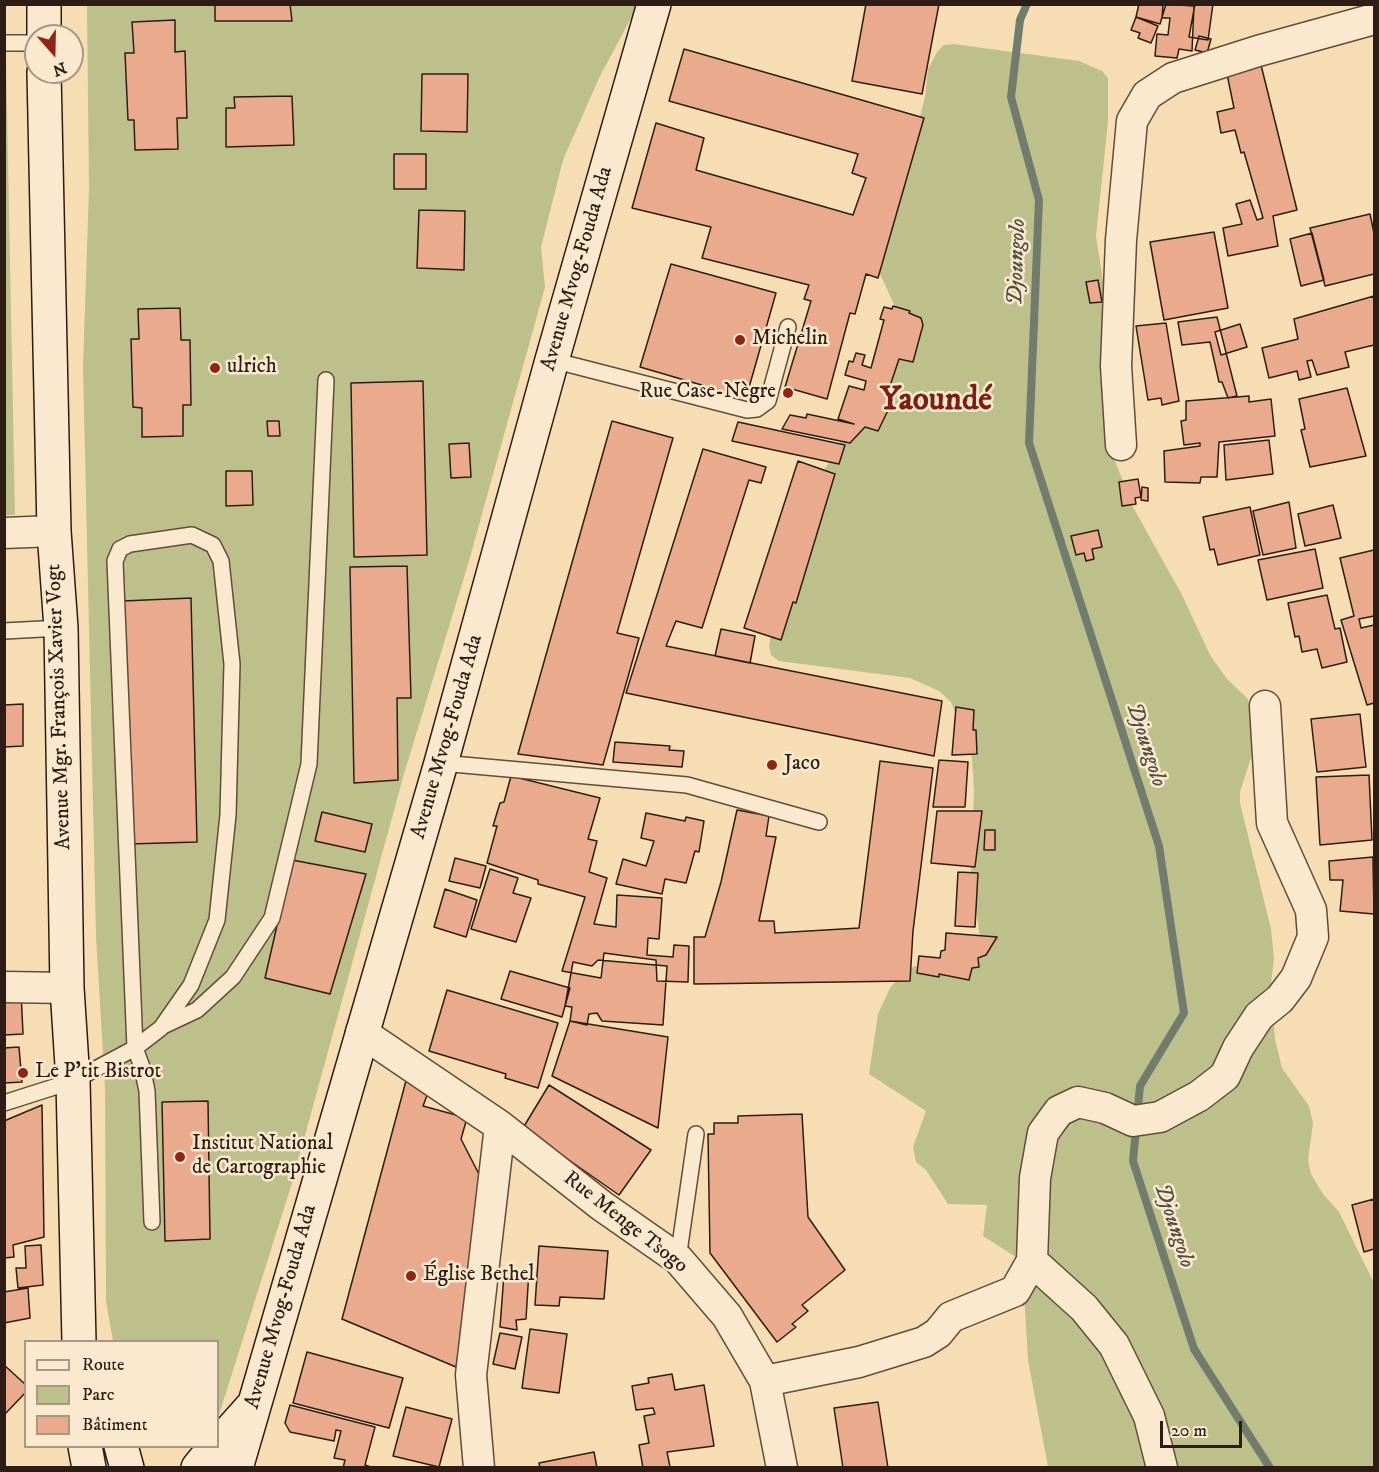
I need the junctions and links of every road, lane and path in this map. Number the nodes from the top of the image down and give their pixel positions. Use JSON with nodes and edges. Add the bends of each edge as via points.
{"nodes":[{"id":1,"x":44,"y":4,"type":"edge"},
{"id":2,"x":654,"y":4,"type":"edge"},
{"id":3,"x":1374,"y":19,"type":"edge"},
{"id":4,"x":44,"y":24,"type":"edge"},
{"id":5,"x":4,"y":43,"type":"edge"},
{"id":6,"x":24,"y":43,"type":"edge"},
{"id":7,"x":44,"y":84,"type":"edge"},
{"id":8,"x":788,"y":327,"type":"dead end"},
{"id":9,"x":552,"y":360,"type":"junction"},
{"id":10,"x":326,"y":380,"type":"dead end"},
{"id":11,"x":1121,"y":445,"type":"dead end"},
{"id":12,"x":54,"y":531,"type":"junction"},
{"id":13,"x":4,"y":533,"type":"edge"},
{"id":14,"x":61,"y":628,"type":"junction"},
{"id":15,"x":4,"y":631,"type":"edge"},
{"id":16,"x":1265,"y":706,"type":"dead end"},
{"id":17,"x":441,"y":763,"type":"junction"},
{"id":18,"x":819,"y":822,"type":"dead end"},
{"id":19,"x":4,"y":987,"type":"edge"},
{"id":20,"x":67,"y":988,"type":"junction"},
{"id":21,"x":160,"y":1028,"type":"junction"},
{"id":22,"x":362,"y":1032,"type":"junction"},
{"id":23,"x":135,"y":1048,"type":"junction"},
{"id":24,"x":73,"y":1081,"type":"junction"},
{"id":25,"x":4,"y":1103,"type":"edge"},
{"id":26,"x":500,"y":1126,"type":"junction"},
{"id":27,"x":696,"y":1134,"type":"dead end"},
{"id":28,"x":152,"y":1222,"type":"dead end"},
{"id":29,"x":678,"y":1259,"type":"junction"},
{"id":30,"x":1032,"y":1261,"type":"junction"},
{"id":31,"x":79,"y":1340,"type":"edge"},
{"id":32,"x":765,"y":1381,"type":"junction"},
{"id":33,"x":252,"y":1407,"type":"junction"},
{"id":34,"x":219,"y":1444,"type":"edge"},
{"id":35,"x":85,"y":1448,"type":"edge"},
{"id":36,"x":122,"y":1448,"type":"edge"},
{"id":37,"x":215,"y":1448,"type":"edge"},
{"id":38,"x":89,"y":1467,"type":"edge"},
{"id":39,"x":127,"y":1467,"type":"edge"},
{"id":40,"x":198,"y":1467,"type":"edge"},
{"id":41,"x":236,"y":1467,"type":"edge"},
{"id":42,"x":479,"y":1467,"type":"edge"},
{"id":43,"x":782,"y":1467,"type":"edge"},
{"id":44,"x":1162,"y":1467,"type":"edge"}],
"edges":[{"from":1,"to":4,"type":"main road"},
{"from":2,"to":9,"type":"main road","name":"Avenue Mvog-Fouda Ada"},
{"from":3,"to":11,"type":"street","via":[[1173,78],[1147,95],[1132,121],[1121,240],[1116,366]]},
{"from":5,"to":6,"type":"lane"},
{"from":7,"to":12,"type":"main road","name":"Avenue Mgr. François Xavier Vogt"},
{"from":8,"to":9,"type":"lane","via":[[768,401],[757,409],[747,410]]},
{"from":9,"to":17,"type":"main road","name":"Avenue Mvog-Fouda Ada"},
{"from":10,"to":21,"type":"lane","via":[[309,764],[272,918],[233,977],[197,1010]]},
{"from":12,"to":13,"type":"street"},
{"from":12,"to":14,"type":"main road","name":"Avenue Mgr. François Xavier Vogt"},
{"from":14,"to":15,"type":"lane"},
{"from":14,"to":20,"type":"main road","name":"Avenue Mgr. François Xavier Vogt"},
{"from":16,"to":30,"type":"street","via":[[1272,823],[1311,910],[1313,937],[1296,978],[1280,999],[1259,1016],[1225,1076],[1199,1096],[1160,1117],[1133,1121],[1106,1108],[1078,1102],[1059,1111],[1043,1133],[1035,1178]]},
{"from":17,"to":18,"type":"lane","via":[[687,785]]},
{"from":17,"to":22,"type":"main road","name":"Avenue Mvog-Fouda Ada"},
{"from":19,"to":20,"type":"street"},
{"from":20,"to":24,"type":"main road","name":"Avenue Mgr. François Xavier Vogt"},
{"from":21,"to":23,"type":"lane"},
{"from":21,"to":23,"type":"lane","via":[[191,985],[217,920],[228,815],[232,664],[221,561],[213,545],[192,535],[130,544],[120,549],[115,561]]},
{"from":22,"to":26,"type":"street","name":"Rue Menge Tsogo"},
{"from":22,"to":33,"type":"main road","name":"Avenue Mvog-Fouda Ada"},
{"from":23,"to":24,"type":"lane"},
{"from":23,"to":28,"type":"lane","via":[[147,1090]]},
{"from":24,"to":25,"type":"lane"},
{"from":24,"to":31,"type":"main road","name":"Avenue Mgr. François Xavier Vogt"},
{"from":26,"to":29,"type":"street","name":"Rue Menge Tsogo","via":[[602,1206]]},
{"from":26,"to":42,"type":"street","via":[[471,1375]]},
{"from":27,"to":29,"type":"lane"},
{"from":29,"to":32,"type":"street","name":"Rue Menge Tsogo","via":[[727,1316]]},
{"from":30,"to":32,"type":"street","via":[[1015,1291],[951,1317],[924,1342],[859,1362]]},
{"from":30,"to":44,"type":"street","via":[[1084,1308],[1114,1345],[1149,1416]]},
{"from":32,"to":43,"type":"street","name":"Rue Menge Tsogo"},
{"from":33,"to":34,"type":"main road"},
{"from":33,"to":41,"type":"main road","name":"Avenue Mvog-Fouda Ada"},
{"from":35,"to":38,"type":"main road"},
{"from":36,"to":39,"type":"main road"},
{"from":37,"to":40,"type":"main road"}]}
